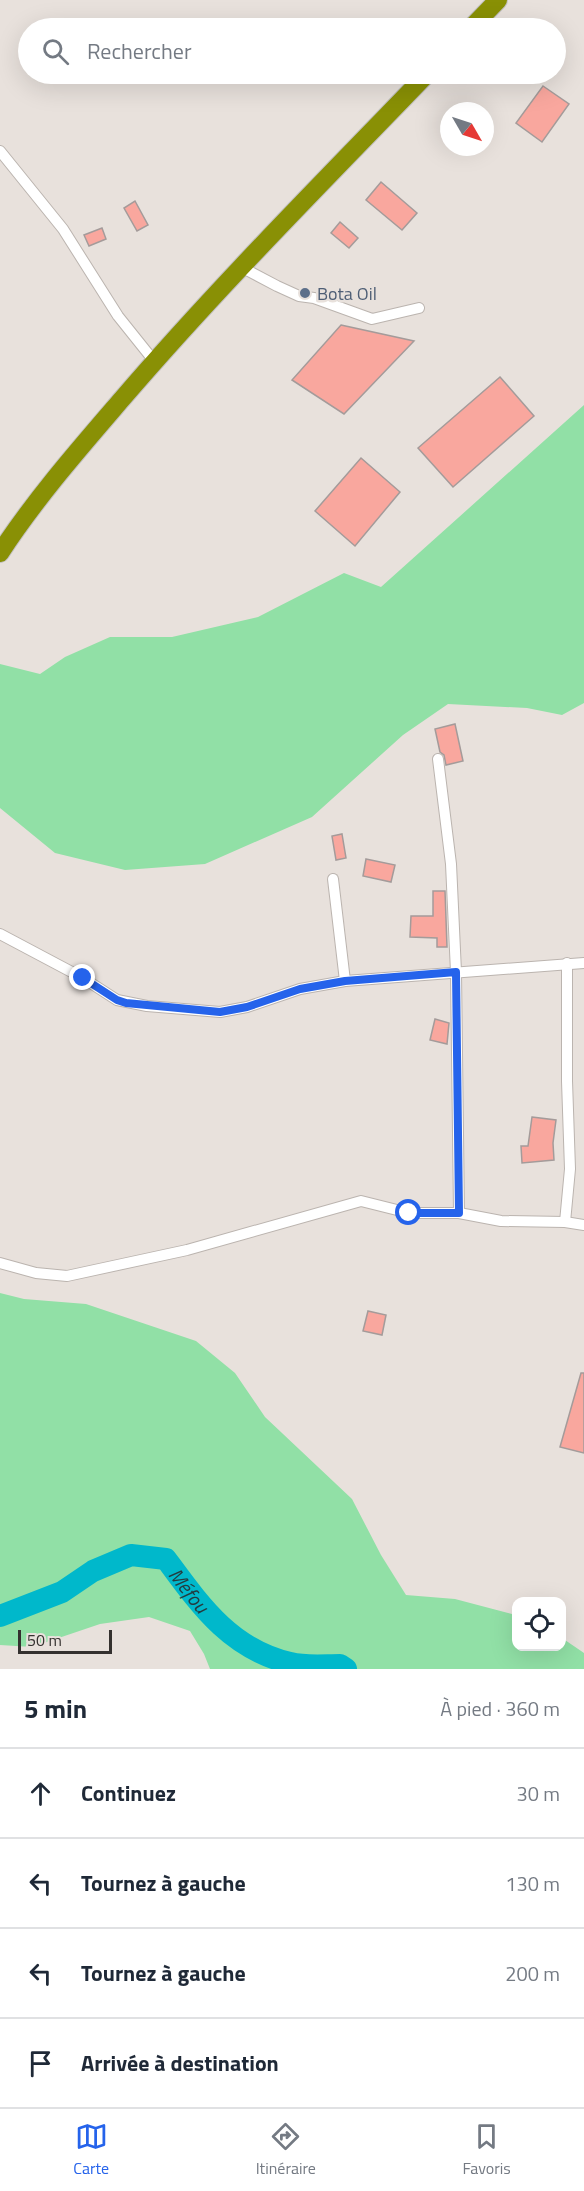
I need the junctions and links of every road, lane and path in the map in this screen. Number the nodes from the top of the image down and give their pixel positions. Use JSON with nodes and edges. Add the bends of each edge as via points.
{"nodes":[{"id":1,"x":498,"y":0,"type":"edge"},
{"id":2,"x":481,"y":18,"type":"edge"},
{"id":3,"x":417,"y":84,"type":"edge"},
{"id":4,"x":0,"y":151,"type":"edge"},
{"id":5,"x":241,"y":267,"type":"junction"},
{"id":6,"x":419,"y":308,"type":"dead end"},
{"id":7,"x":154,"y":361,"type":"junction"},
{"id":8,"x":0,"y":553,"type":"edge"},
{"id":9,"x":438,"y":759,"type":"dead end"},
{"id":10,"x":333,"y":879,"type":"dead end"},
{"id":11,"x":0,"y":934,"type":"edge"},
{"id":12,"x":567,"y":963,"type":"junction"},
{"id":13,"x":584,"y":963,"type":"edge"},
{"id":14,"x":456,"y":972,"type":"junction"},
{"id":15,"x":345,"y":981,"type":"junction"},
{"id":16,"x":459,"y":1213,"type":"junction"},
{"id":17,"x":566,"y":1222,"type":"junction"},
{"id":18,"x":584,"y":1225,"type":"edge"},
{"id":19,"x":0,"y":1263,"type":"edge"}],
"edges":[{"from":1,"to":2,"type":"highway"},
{"from":3,"to":5,"type":"highway"},
{"from":4,"to":7,"type":"street","via":[[68,236],[118,316]]},
{"from":5,"to":6,"type":"street","via":[[299,296],[372,319]]},
{"from":5,"to":7,"type":"highway"},
{"from":7,"to":8,"type":"highway","via":[[61,470]]},
{"from":9,"to":14,"type":"street","via":[[451,864]]},
{"from":10,"to":15,"type":"street"},
{"from":11,"to":15,"type":"street","via":[[117,1000],[137,1005],[220,1012],[300,989]]},
{"from":12,"to":13,"type":"street"},
{"from":12,"to":14,"type":"street"},
{"from":12,"to":17,"type":"street","via":[[570,1169]]},
{"from":14,"to":15,"type":"street"},
{"from":14,"to":16,"type":"street"},
{"from":16,"to":17,"type":"street","via":[[501,1221]]},
{"from":16,"to":19,"type":"street","via":[[409,1213],[361,1201],[187,1250],[67,1276]]},
{"from":17,"to":18,"type":"street"}]}
